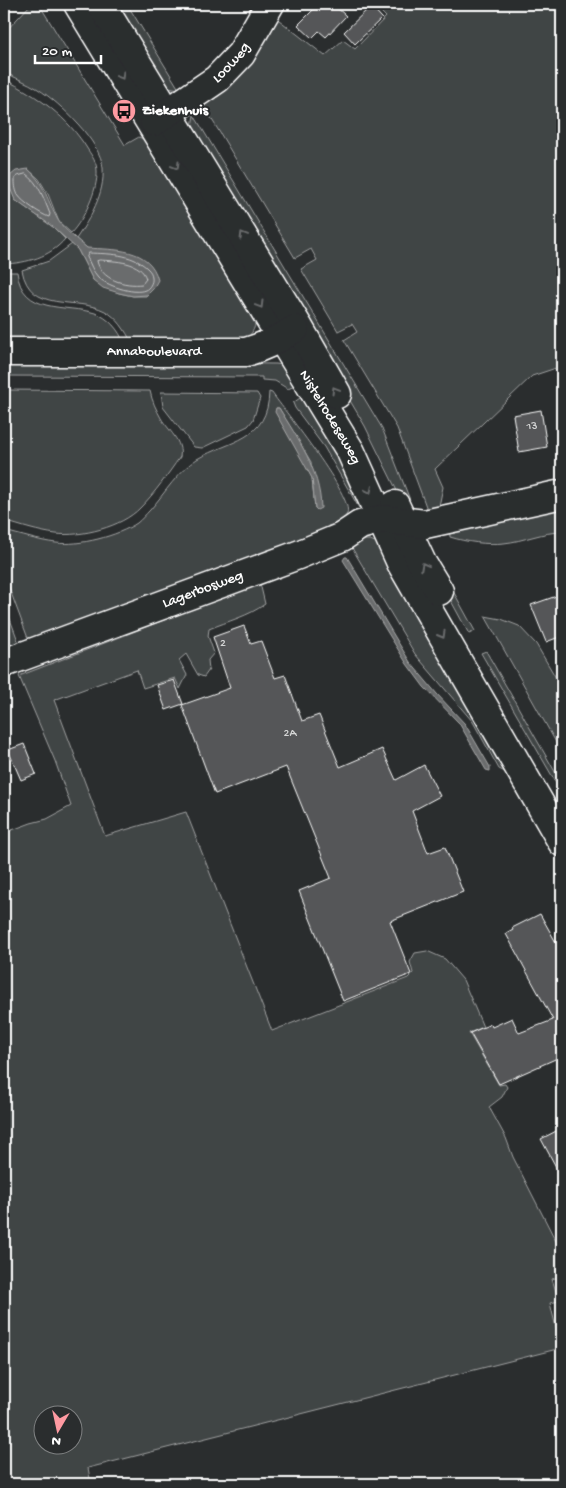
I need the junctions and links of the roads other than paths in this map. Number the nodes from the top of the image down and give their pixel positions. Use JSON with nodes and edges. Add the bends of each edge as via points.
{"nodes":[{"id":1,"x":78,"y":4,"type":"edge"},
{"id":2,"x":101,"y":4,"type":"edge"},
{"id":3,"x":270,"y":4,"type":"edge"},
{"id":4,"x":159,"y":119,"type":"junction"},
{"id":5,"x":289,"y":332,"type":"junction"},
{"id":6,"x":4,"y":352,"type":"edge"},
{"id":7,"x":562,"y":494,"type":"edge"},
{"id":8,"x":392,"y":520,"type":"junction"},
{"id":9,"x":4,"y":664,"type":"edge"},
{"id":10,"x":562,"y":805,"type":"edge"},
{"id":11,"x":562,"y":842,"type":"edge"}],
"edges":[{"from":1,"to":4,"type":"street","name":"Nistelrodeseweg","one_way":true},
{"from":2,"to":4,"type":"street","name":"Nistelrodeseweg"},
{"from":3,"to":4,"type":"street","name":"Looweg","via":[[240,54],[217,79]]},
{"from":4,"to":5,"type":"street","name":"Nistelrodeseweg"},
{"from":5,"to":6,"type":"street","name":"Annaboulevard","via":[[263,347],[246,352]]},
{"from":5,"to":8,"type":"street","name":"Nistelrodeseweg","via":[[369,447]]},
{"from":7,"to":8,"type":"street","via":[[425,524]]},
{"from":8,"to":9,"type":"street","name":"Lagerbosweg","via":[[360,525],[342,537]]},
{"from":10,"to":8,"type":"street","name":"Nistelrodeseweg","one_way":true,"via":[[422,563]]},
{"from":8,"to":11,"type":"street","name":"Nistelrodeseweg","one_way":true,"via":[[401,564]]}]}
